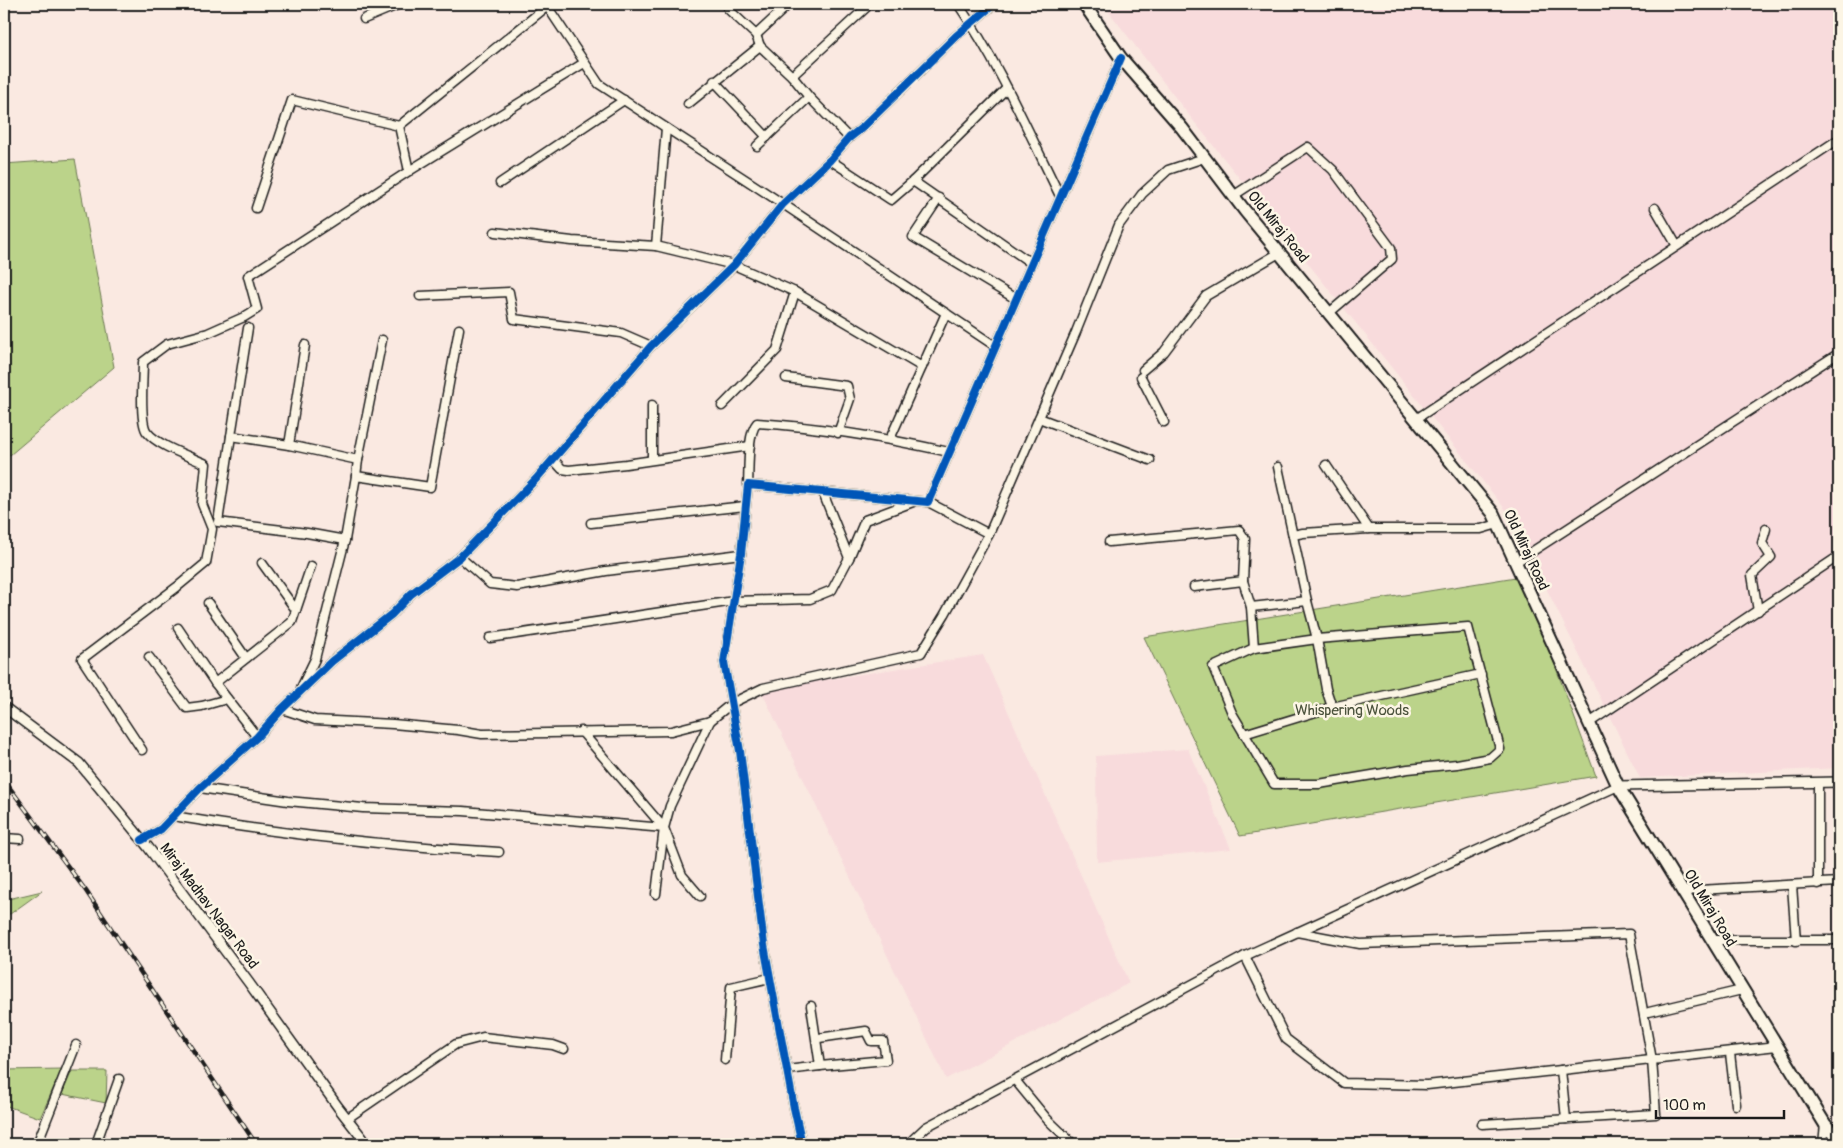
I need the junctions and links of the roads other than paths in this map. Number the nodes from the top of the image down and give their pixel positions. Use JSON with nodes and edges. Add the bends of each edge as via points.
{"nodes":[{"id":1,"x":400,"y":4,"type":"edge"},
{"id":2,"x":789,"y":4,"type":"edge"},
{"id":3,"x":870,"y":4,"type":"edge"},
{"id":4,"x":958,"y":4,"type":"edge"},
{"id":5,"x":994,"y":4,"type":"edge"},
{"id":6,"x":1084,"y":4,"type":"edge"},
{"id":7,"x":549,"y":5,"type":"edge"},
{"id":8,"x":728,"y":9,"type":"dead end"},
{"id":9,"x":364,"y":19,"type":"dead end"},
{"id":10,"x":971,"y":22,"type":"junction"},
{"id":11,"x":756,"y":35,"type":"junction"},
{"id":12,"x":760,"y":46,"type":"junction"},
{"id":13,"x":1121,"y":58,"type":"junction"},
{"id":14,"x":584,"y":63,"type":"junction"},
{"id":15,"x":792,"y":76,"type":"junction"},
{"id":16,"x":714,"y":81,"type":"junction"},
{"id":17,"x":1007,"y":88,"type":"junction"},
{"id":18,"x":809,"y":97,"type":"junction"},
{"id":19,"x":624,"y":100,"type":"junction"},
{"id":20,"x":688,"y":104,"type":"dead end"},
{"id":21,"x":399,"y":126,"type":"junction"},
{"id":22,"x":666,"y":128,"type":"junction"},
{"id":23,"x":767,"y":137,"type":"junction"},
{"id":24,"x":849,"y":138,"type":"junction"},
{"id":25,"x":1839,"y":139,"type":"edge"},
{"id":26,"x":757,"y":146,"type":"dead end"},
{"id":27,"x":1204,"y":158,"type":"junction"},
{"id":28,"x":830,"y":160,"type":"junction"},
{"id":29,"x":409,"y":171,"type":"junction"},
{"id":30,"x":913,"y":181,"type":"junction"},
{"id":31,"x":500,"y":183,"type":"dead end"},
{"id":32,"x":1060,"y":196,"type":"junction"},
{"id":33,"x":1233,"y":196,"type":"junction"},
{"id":34,"x":939,"y":198,"type":"junction"},
{"id":35,"x":783,"y":204,"type":"junction"},
{"id":36,"x":256,"y":208,"type":"dead end"},
{"id":37,"x":1655,"y":208,"type":"dead end"},
{"id":38,"x":495,"y":232,"type":"dead end"},
{"id":39,"x":656,"y":246,"type":"junction"},
{"id":40,"x":1677,"y":246,"type":"junction"},
{"id":41,"x":1279,"y":253,"type":"junction"},
{"id":42,"x":1031,"y":263,"type":"junction"},
{"id":43,"x":734,"y":265,"type":"junction"},
{"id":44,"x":795,"y":292,"type":"junction"},
{"id":45,"x":420,"y":296,"type":"dead end"},
{"id":46,"x":1016,"y":299,"type":"junction"},
{"id":47,"x":946,"y":313,"type":"junction"},
{"id":48,"x":1329,"y":313,"type":"junction"},
{"id":49,"x":248,"y":328,"type":"dead end"},
{"id":50,"x":459,"y":329,"type":"dead end"},
{"id":51,"x":382,"y":340,"type":"dead end"},
{"id":52,"x":305,"y":345,"type":"dead end"},
{"id":53,"x":651,"y":346,"type":"junction"},
{"id":54,"x":995,"y":346,"type":"junction"},
{"id":55,"x":1839,"y":353,"type":"edge"},
{"id":56,"x":922,"y":367,"type":"junction"},
{"id":57,"x":786,"y":378,"type":"dead end"},
{"id":58,"x":652,"y":405,"type":"dead end"},
{"id":59,"x":722,"y":406,"type":"dead end"},
{"id":60,"x":1039,"y":418,"type":"junction"},
{"id":61,"x":1416,"y":419,"type":"junction"},
{"id":62,"x":1164,"y":422,"type":"dead end"},
{"id":63,"x":838,"y":433,"type":"junction"},
{"id":64,"x":231,"y":436,"type":"junction"},
{"id":65,"x":890,"y":439,"type":"junction"},
{"id":66,"x":288,"y":445,"type":"junction"},
{"id":67,"x":750,"y":446,"type":"junction"},
{"id":68,"x":949,"y":452,"type":"junction"},
{"id":69,"x":554,"y":459,"type":"junction"},
{"id":70,"x":652,"y":459,"type":"junction"},
{"id":71,"x":358,"y":460,"type":"junction"},
{"id":72,"x":1150,"y":460,"type":"dead end"},
{"id":73,"x":1326,"y":465,"type":"dead end"},
{"id":74,"x":1278,"y":467,"type":"dead end"},
{"id":75,"x":356,"y":476,"type":"junction"},
{"id":76,"x":748,"y":485,"type":"junction"},
{"id":77,"x":823,"y":493,"type":"junction"},
{"id":78,"x":917,"y":501,"type":"junction"},
{"id":79,"x":928,"y":502,"type":"junction"},
{"id":80,"x":745,"y":506,"type":"junction"},
{"id":81,"x":591,"y":523,"type":"dead end"},
{"id":82,"x":1498,"y":524,"type":"junction"},
{"id":83,"x":1369,"y":529,"type":"junction"},
{"id":84,"x":1766,"y":529,"type":"dead end"},
{"id":85,"x":989,"y":534,"type":"junction"},
{"id":86,"x":1293,"y":535,"type":"junction"},
{"id":87,"x":345,"y":540,"type":"junction"},
{"id":88,"x":1109,"y":542,"type":"dead end"},
{"id":89,"x":741,"y":554,"type":"junction"},
{"id":90,"x":1839,"y":556,"type":"edge"},
{"id":91,"x":460,"y":557,"type":"junction"},
{"id":92,"x":849,"y":558,"type":"junction"},
{"id":93,"x":1516,"y":562,"type":"junction"},
{"id":94,"x":262,"y":564,"type":"dead end"},
{"id":95,"x":311,"y":566,"type":"dead end"},
{"id":96,"x":1243,"y":581,"type":"junction"},
{"id":97,"x":1194,"y":587,"type":"dead end"},
{"id":98,"x":1307,"y":600,"type":"junction"},
{"id":99,"x":734,"y":601,"type":"junction"},
{"id":100,"x":208,"y":603,"type":"dead end"},
{"id":101,"x":1251,"y":607,"type":"junction"},
{"id":102,"x":296,"y":610,"type":"junction"},
{"id":103,"x":1758,"y":611,"type":"junction"},
{"id":104,"x":178,"y":628,"type":"dead end"},
{"id":105,"x":490,"y":638,"type":"dead end"},
{"id":106,"x":1317,"y":639,"type":"junction"},
{"id":107,"x":1254,"y":648,"type":"junction"},
{"id":108,"x":149,"y":658,"type":"dead end"},
{"id":109,"x":246,"y":658,"type":"junction"},
{"id":110,"x":1482,"y":674,"type":"junction"},
{"id":111,"x":215,"y":683,"type":"junction"},
{"id":112,"x":299,"y":692,"type":"junction"},
{"id":113,"x":227,"y":699,"type":"junction"},
{"id":114,"x":732,"y":703,"type":"junction"},
{"id":115,"x":4,"y":707,"type":"edge"},
{"id":116,"x":1332,"y":707,"type":"junction"},
{"id":117,"x":282,"y":709,"type":"junction"},
{"id":118,"x":710,"y":720,"type":"junction"},
{"id":119,"x":1589,"y":723,"type":"junction"},
{"id":120,"x":581,"y":731,"type":"junction"},
{"id":121,"x":1244,"y":734,"type":"junction"},
{"id":122,"x":257,"y":737,"type":"junction"},
{"id":123,"x":142,"y":750,"type":"dead end"},
{"id":124,"x":1818,"y":782,"type":"junction"},
{"id":125,"x":1839,"y":782,"type":"edge"},
{"id":126,"x":1618,"y":786,"type":"junction"},
{"id":127,"x":200,"y":788,"type":"junction"},
{"id":128,"x":173,"y":816,"type":"junction"},
{"id":129,"x":664,"y":828,"type":"junction"},
{"id":130,"x":4,"y":838,"type":"edge"},
{"id":131,"x":20,"y":839,"type":"dead end"},
{"id":132,"x":142,"y":840,"type":"junction"},
{"id":133,"x":499,"y":852,"type":"dead end"},
{"id":134,"x":1839,"y":882,"type":"edge"},
{"id":135,"x":1818,"y":884,"type":"junction"},
{"id":136,"x":1792,"y":885,"type":"junction"},
{"id":137,"x":1682,"y":891,"type":"junction"},
{"id":138,"x":656,"y":894,"type":"dead end"},
{"id":139,"x":700,"y":896,"type":"dead end"},
{"id":140,"x":1297,"y":932,"type":"junction"},
{"id":141,"x":1712,"y":940,"type":"junction"},
{"id":142,"x":1839,"y":940,"type":"edge"},
{"id":143,"x":1796,"y":941,"type":"junction"},
{"id":144,"x":1245,"y":956,"type":"junction"},
{"id":145,"x":770,"y":978,"type":"junction"},
{"id":146,"x":1742,"y":990,"type":"junction"},
{"id":147,"x":811,"y":1006,"type":"dead end"},
{"id":148,"x":1649,"y":1012,"type":"dead end"},
{"id":149,"x":819,"y":1038,"type":"dead end"},
{"id":150,"x":76,"y":1045,"type":"dead end"},
{"id":151,"x":1777,"y":1046,"type":"junction"},
{"id":152,"x":564,"y":1050,"type":"dead end"},
{"id":153,"x":1730,"y":1053,"type":"junction"},
{"id":154,"x":725,"y":1060,"type":"dead end"},
{"id":155,"x":1652,"y":1060,"type":"junction"},
{"id":156,"x":820,"y":1066,"type":"junction"},
{"id":157,"x":787,"y":1070,"type":"junction"},
{"id":158,"x":1560,"y":1070,"type":"junction"},
{"id":159,"x":119,"y":1079,"type":"dead end"},
{"id":160,"x":1014,"y":1080,"type":"junction"},
{"id":161,"x":1736,"y":1105,"type":"dead end"},
{"id":162,"x":348,"y":1118,"type":"junction"},
{"id":163,"x":1566,"y":1119,"type":"junction"},
{"id":164,"x":1482,"y":1124,"type":"dead end"},
{"id":165,"x":1825,"y":1124,"type":"junction"},
{"id":166,"x":1839,"y":1140,"type":"edge"},
{"id":167,"x":37,"y":1144,"type":"edge"},
{"id":168,"x":96,"y":1144,"type":"edge"},
{"id":169,"x":367,"y":1144,"type":"edge"},
{"id":170,"x":802,"y":1144,"type":"edge"},
{"id":171,"x":908,"y":1144,"type":"edge"},
{"id":172,"x":1074,"y":1144,"type":"edge"},
{"id":173,"x":1822,"y":1144,"type":"edge"}],
"edges":[{"from":1,"to":9,"type":"street"},
{"from":2,"to":11,"type":"street"},
{"from":3,"to":15,"type":"street"},
{"from":4,"to":10,"type":"street"},
{"from":5,"to":10,"type":"street"},
{"from":6,"to":13,"type":"main road","name":"Old Miraj Road"},
{"from":7,"to":14,"type":"street"},
{"from":7,"to":21,"type":"street"},
{"from":8,"to":11,"type":"street"},
{"from":10,"to":17,"type":"street"},
{"from":10,"to":24,"type":"street"},
{"from":11,"to":12,"type":"street"},
{"from":12,"to":15,"type":"street"},
{"from":12,"to":16,"type":"street"},
{"from":13,"to":27,"type":"main road","name":"Old Miraj Road"},
{"from":13,"to":32,"type":"street"},
{"from":14,"to":19,"type":"street","via":[[599,84]]},
{"from":14,"to":29,"type":"street"},
{"from":15,"to":18,"type":"street"},
{"from":16,"to":20,"type":"street"},
{"from":16,"to":23,"type":"street"},
{"from":17,"to":30,"type":"street"},
{"from":17,"to":32,"type":"street"},
{"from":18,"to":23,"type":"street"},
{"from":18,"to":24,"type":"street"},
{"from":19,"to":22,"type":"street"},
{"from":19,"to":31,"type":"street"},
{"from":21,"to":29,"type":"street"},
{"from":21,"to":36,"type":"street","via":[[292,100]]},
{"from":22,"to":35,"type":"street"},
{"from":22,"to":39,"type":"street"},
{"from":23,"to":26,"type":"street"},
{"from":24,"to":28,"type":"street"},
{"from":25,"to":40,"type":"street"},
{"from":27,"to":33,"type":"main road","name":"Old Miraj Road"},
{"from":27,"to":60,"type":"street","via":[[1168,170],[1142,194],[1118,226]]},
{"from":28,"to":30,"type":"street","via":[[891,200]]},
{"from":28,"to":35,"type":"street"},
{"from":29,"to":123,"type":"street","via":[[248,276],[257,309],[208,334],[167,344],[143,362],[142,413],[146,431],[158,442],[206,464],[202,504],[212,529],[206,563],[82,659]]},
{"from":30,"to":34,"type":"street"},
{"from":32,"to":42,"type":"street"},
{"from":33,"to":41,"type":"main road","name":"Old Miraj Road"},
{"from":33,"to":48,"type":"street","via":[[1308,146],[1333,170],[1390,248],[1392,259]]},
{"from":34,"to":42,"type":"street"},
{"from":34,"to":46,"type":"street","via":[[913,237]]},
{"from":35,"to":43,"type":"street"},
{"from":35,"to":47,"type":"street"},
{"from":37,"to":40,"type":"street"},
{"from":38,"to":39,"type":"street"},
{"from":39,"to":43,"type":"street"},
{"from":40,"to":61,"type":"street"},
{"from":41,"to":48,"type":"main road","name":"Old Miraj Road"},
{"from":41,"to":62,"type":"street","via":[[1206,296],[1164,352],[1142,373]]},
{"from":42,"to":46,"type":"street"},
{"from":43,"to":44,"type":"street"},
{"from":43,"to":53,"type":"street"},
{"from":44,"to":56,"type":"street"},
{"from":44,"to":59,"type":"street","via":[[777,350]]},
{"from":45,"to":53,"type":"street","via":[[509,292],[514,319],[622,333]]},
{"from":46,"to":54,"type":"street"},
{"from":47,"to":54,"type":"street"},
{"from":47,"to":56,"type":"street"},
{"from":48,"to":61,"type":"main road","name":"Old Miraj Road"},
{"from":49,"to":64,"type":"street"},
{"from":50,"to":75,"type":"street","via":[[430,487]]},
{"from":51,"to":71,"type":"street"},
{"from":52,"to":66,"type":"street"},
{"from":53,"to":69,"type":"street"},
{"from":54,"to":68,"type":"street"},
{"from":55,"to":93,"type":"street"},
{"from":56,"to":65,"type":"street"},
{"from":57,"to":63,"type":"street","via":[[847,386],[850,399]]},
{"from":58,"to":70,"type":"street"},
{"from":60,"to":72,"type":"street"},
{"from":60,"to":85,"type":"street"},
{"from":61,"to":82,"type":"main road","name":"Old Miraj Road","via":[[1493,513]]},
{"from":63,"to":65,"type":"street"},
{"from":63,"to":67,"type":"street","via":[[757,424],[753,428]]},
{"from":64,"to":66,"type":"street"},
{"from":64,"to":87,"type":"street","via":[[218,522]]},
{"from":65,"to":68,"type":"street"},
{"from":66,"to":71,"type":"street"},
{"from":67,"to":70,"type":"street"},
{"from":67,"to":76,"type":"street"},
{"from":68,"to":79,"type":"street"},
{"from":69,"to":70,"type":"street","via":[[562,468],[569,470]]},
{"from":69,"to":91,"type":"street"},
{"from":71,"to":75,"type":"street"},
{"from":73,"to":83,"type":"street"},
{"from":74,"to":86,"type":"street"},
{"from":75,"to":87,"type":"street"},
{"from":76,"to":77,"type":"street"},
{"from":76,"to":80,"type":"street"},
{"from":77,"to":78,"type":"street"},
{"from":77,"to":92,"type":"street"},
{"from":78,"to":79,"type":"street"},
{"from":78,"to":92,"type":"street","via":[[865,520]]},
{"from":79,"to":85,"type":"street"},
{"from":80,"to":81,"type":"street"},
{"from":80,"to":89,"type":"street"},
{"from":82,"to":83,"type":"street","via":[[1481,529]]},
{"from":82,"to":93,"type":"main road","name":"Old Miraj Road"},
{"from":83,"to":86,"type":"street"},
{"from":84,"to":103,"type":"street","via":[[1762,543],[1771,557],[1752,575]]},
{"from":85,"to":114,"type":"street","via":[[921,653],[763,688]]},
{"from":86,"to":98,"type":"street"},
{"from":87,"to":112,"type":"street","via":[[315,659]]},
{"from":88,"to":96,"type":"street","via":[[1239,530],[1245,539]]},
{"from":89,"to":91,"type":"street","via":[[606,571],[517,587],[490,584]]},
{"from":89,"to":99,"type":"street"},
{"from":90,"to":103,"type":"street"},
{"from":91,"to":112,"type":"street","via":[[411,594],[392,614],[332,661]]},
{"from":92,"to":99,"type":"street","via":[[832,590],[810,599]]},
{"from":93,"to":119,"type":"main road","name":"Old Miraj Road"},
{"from":94,"to":102,"type":"street"},
{"from":95,"to":102,"type":"street"},
{"from":96,"to":97,"type":"street"},
{"from":96,"to":101,"type":"street"},
{"from":98,"to":101,"type":"street"},
{"from":98,"to":106,"type":"street"},
{"from":99,"to":105,"type":"street"},
{"from":99,"to":114,"type":"street","via":[[724,662]]},
{"from":100,"to":109,"type":"street"},
{"from":101,"to":107,"type":"street"},
{"from":102,"to":109,"type":"street","via":[[292,622]]},
{"from":103,"to":119,"type":"street"},
{"from":104,"to":111,"type":"street"},
{"from":106,"to":107,"type":"street"},
{"from":106,"to":110,"type":"street","via":[[1468,627]]},
{"from":106,"to":116,"type":"street"},
{"from":107,"to":121,"type":"street","via":[[1213,667]]},
{"from":108,"to":113,"type":"street","via":[[187,708]]},
{"from":109,"to":111,"type":"street"},
{"from":110,"to":116,"type":"street"},
{"from":110,"to":121,"type":"street","via":[[1500,749],[1490,758],[1319,784],[1274,784]]},
{"from":111,"to":113,"type":"street"},
{"from":112,"to":117,"type":"street"},
{"from":113,"to":122,"type":"street"},
{"from":114,"to":118,"type":"street"},
{"from":114,"to":145,"type":"street"},
{"from":115,"to":132,"type":"street","name":"Miraj Madhav Nagar Road","via":[[78,763]]},
{"from":116,"to":121,"type":"street"},
{"from":117,"to":120,"type":"street","via":[[315,720],[482,734]]},
{"from":117,"to":122,"type":"street"},
{"from":118,"to":120,"type":"street","via":[[671,731]]},
{"from":118,"to":129,"type":"street","via":[[670,806]]},
{"from":119,"to":126,"type":"main road","name":"Old Miraj Road"},
{"from":120,"to":129,"type":"street"},
{"from":122,"to":127,"type":"street"},
{"from":124,"to":125,"type":"street"},
{"from":124,"to":126,"type":"street"},
{"from":124,"to":135,"type":"street"},
{"from":126,"to":137,"type":"main road","name":"Old Miraj Road"},
{"from":126,"to":140,"type":"street"},
{"from":127,"to":128,"type":"street"},
{"from":127,"to":129,"type":"street","via":[[363,808],[463,811]]},
{"from":128,"to":132,"type":"street","via":[[161,829]]},
{"from":128,"to":133,"type":"street","via":[[238,827]]},
{"from":129,"to":138,"type":"street"},
{"from":129,"to":139,"type":"street","via":[[682,875]]},
{"from":130,"to":131,"type":"street"},
{"from":132,"to":162,"type":"street","name":"Miraj Madhav Nagar Road"},
{"from":134,"to":135,"type":"street"},
{"from":135,"to":136,"type":"street"},
{"from":136,"to":137,"type":"street"},
{"from":136,"to":143,"type":"street"},
{"from":137,"to":141,"type":"main road","name":"Old Miraj Road"},
{"from":140,"to":144,"type":"street"},
{"from":140,"to":155,"type":"street","via":[[1360,944],[1629,934]]},
{"from":141,"to":143,"type":"street"},
{"from":141,"to":146,"type":"main road","name":"Old Miraj Road"},
{"from":142,"to":143,"type":"street"},
{"from":144,"to":158,"type":"street","via":[[1286,1040],[1344,1083],[1427,1084]]},
{"from":144,"to":160,"type":"street"},
{"from":145,"to":154,"type":"street","via":[[731,987]]},
{"from":145,"to":157,"type":"street"},
{"from":146,"to":148,"type":"street"},
{"from":146,"to":151,"type":"main road","name":"Old Miraj Road"},
{"from":147,"to":156,"type":"street"},
{"from":149,"to":156,"type":"street","via":[[866,1030],[871,1041],[883,1041],[886,1060]]},
{"from":150,"to":167,"type":"street"},
{"from":151,"to":153,"type":"street"},
{"from":151,"to":165,"type":"main road","name":"Old Miraj Road"},
{"from":152,"to":162,"type":"street","via":[[553,1045],[483,1037],[456,1044]]},
{"from":153,"to":155,"type":"street"},
{"from":153,"to":161,"type":"street"},
{"from":155,"to":158,"type":"street"},
{"from":155,"to":163,"type":"street","via":[[1656,1114]]},
{"from":156,"to":157,"type":"street"},
{"from":157,"to":170,"type":"street"},
{"from":158,"to":163,"type":"street"},
{"from":159,"to":168,"type":"street"},
{"from":160,"to":171,"type":"street","via":[[926,1127]]},
{"from":160,"to":172,"type":"street"},
{"from":162,"to":169,"type":"street","name":"Miraj Madhav Nagar Road"},
{"from":163,"to":164,"type":"street"},
{"from":165,"to":166,"type":"main road","name":"Old Miraj Road"},
{"from":165,"to":173,"type":"street"}]}
